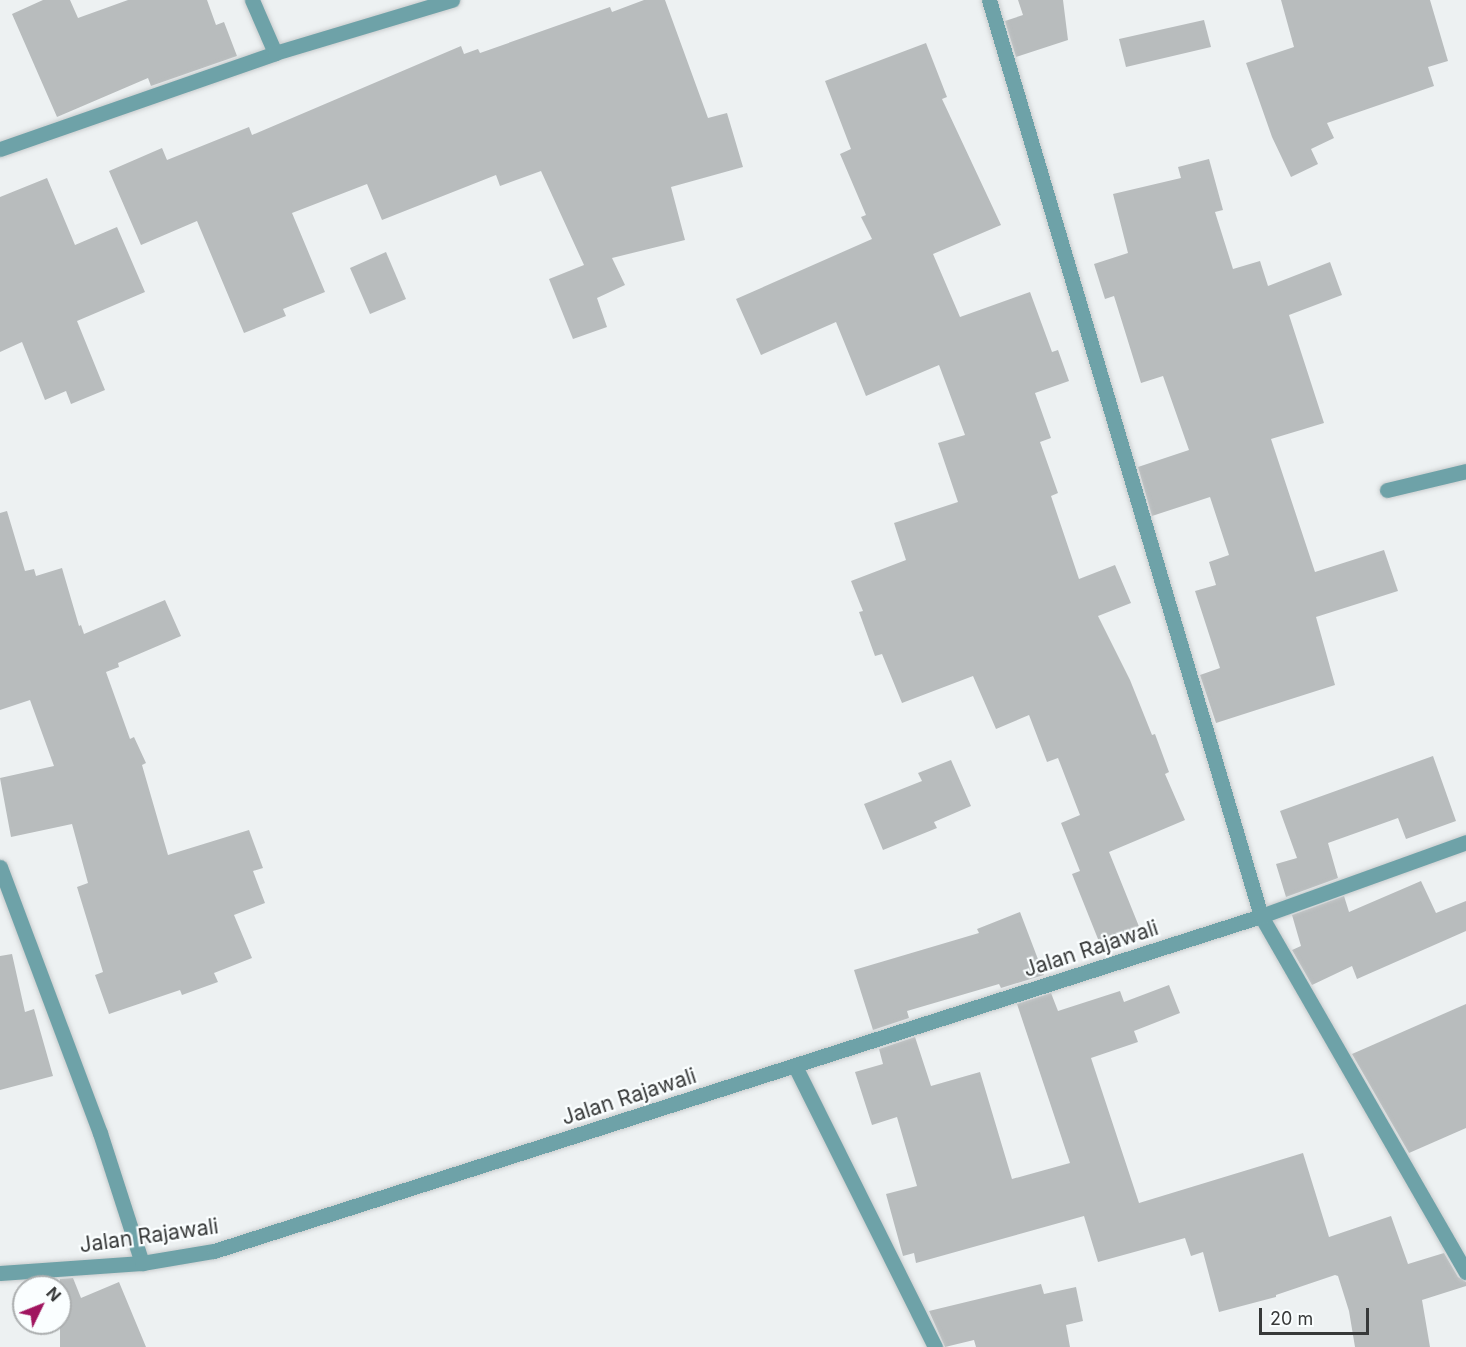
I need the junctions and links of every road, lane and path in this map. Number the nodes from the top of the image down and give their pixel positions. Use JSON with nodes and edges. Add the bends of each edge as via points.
{"nodes":[{"id":1,"x":252,"y":0,"type":"edge"},
{"id":2,"x":452,"y":0,"type":"edge"},
{"id":3,"x":989,"y":0,"type":"edge"},
{"id":4,"x":275,"y":53,"type":"junction"},
{"id":5,"x":0,"y":149,"type":"edge"},
{"id":6,"x":1466,"y":471,"type":"edge"},
{"id":7,"x":1387,"y":490,"type":"dead end"},
{"id":8,"x":1466,"y":842,"type":"edge"},
{"id":9,"x":0,"y":867,"type":"edge"},
{"id":10,"x":1261,"y":916,"type":"junction"},
{"id":11,"x":795,"y":1066,"type":"junction"},
{"id":12,"x":142,"y":1263,"type":"junction"},
{"id":13,"x":1466,"y":1272,"type":"edge"},
{"id":14,"x":0,"y":1274,"type":"edge"},
{"id":15,"x":935,"y":1347,"type":"edge"}],
"edges":[{"from":1,"to":4,"type":"street"},
{"from":2,"to":4,"type":"street"},
{"from":3,"to":10,"type":"street"},
{"from":4,"to":5,"type":"street"},
{"from":6,"to":7,"type":"street"},
{"from":8,"to":10,"type":"street","name":"Jalan Rajawali"},
{"from":9,"to":12,"type":"street","via":[[100,1133]]},
{"from":10,"to":11,"type":"street","name":"Jalan Rajawali"},
{"from":10,"to":13,"type":"street"},
{"from":11,"to":12,"type":"street","name":"Jalan Rajawali","via":[[214,1251]]},
{"from":11,"to":15,"type":"street"},
{"from":12,"to":14,"type":"street","name":"Jalan Rajawali"}]}
